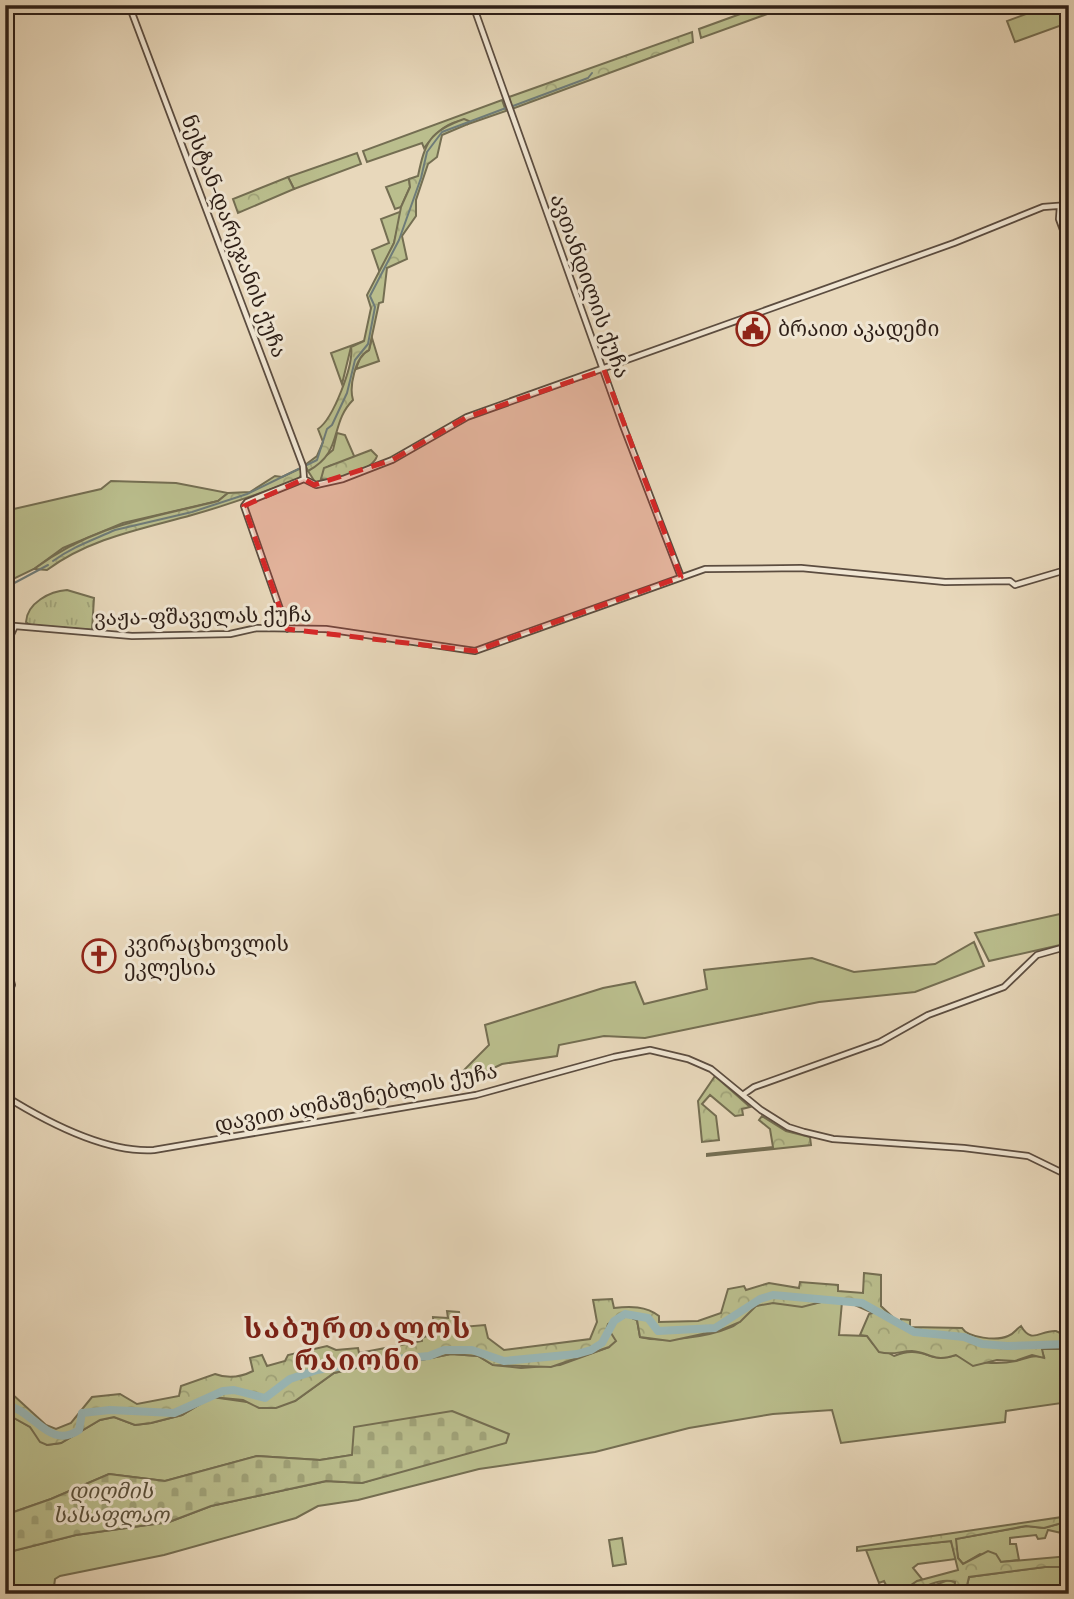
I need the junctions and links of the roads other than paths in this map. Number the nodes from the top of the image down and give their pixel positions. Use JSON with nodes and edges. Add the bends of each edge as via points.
{"nodes":[{"id":1,"x":129,"y":5,"type":"edge"},
{"id":2,"x":473,"y":5,"type":"edge"},
{"id":3,"x":1069,"y":205,"type":"edge"},
{"id":4,"x":1059,"y":206,"type":"junction"},
{"id":5,"x":1069,"y":246,"type":"edge"},
{"id":6,"x":604,"y":370,"type":"junction"},
{"id":7,"x":304,"y":479,"type":"junction"},
{"id":8,"x":1069,"y":569,"type":"edge"},
{"id":9,"x":681,"y":577,"type":"junction"},
{"id":10,"x":286,"y":629,"type":"junction"},
{"id":11,"x":5,"y":647,"type":"edge"},
{"id":12,"x":1069,"y":946,"type":"edge"},
{"id":13,"x":5,"y":960,"type":"edge"},
{"id":14,"x":5,"y":993,"type":"edge"},
{"id":15,"x":744,"y":1094,"type":"junction"},
{"id":16,"x":5,"y":1096,"type":"edge"},
{"id":17,"x":1069,"y":1176,"type":"edge"}],
"edges":[{"from":1,"to":7,"type":"street","name":"ნესტან-დარეჯანის ქუჩა"},
{"from":2,"to":6,"type":"street","name":"ავთანდილის ქუჩა"},
{"from":3,"to":4,"type":"street"},
{"from":4,"to":5,"type":"street"},
{"from":4,"to":6,"type":"street","via":[[1044,207]]},
{"from":6,"to":7,"type":"street","via":[[467,417],[392,460],[343,480],[316,485]]},
{"from":6,"to":9,"type":"street","name":"ავთანდილის ქუჩა"},
{"from":7,"to":10,"type":"street","via":[[245,503]]},
{"from":8,"to":9,"type":"street","via":[[1015,585],[1010,581],[945,582],[774,567],[705,569]]},
{"from":9,"to":10,"type":"street","name":"ვაჟა-ფშაველას ქუჩა","via":[[475,651],[326,629]]},
{"from":10,"to":11,"type":"street","name":"ვაჟა-ფშაველას ქუჩა","via":[[132,636],[15,625]]},
{"from":12,"to":15,"type":"street","via":[[1037,955],[1004,988],[936,1011],[880,1042]]},
{"from":13,"to":14,"type":"street","via":[[12,985]]},
{"from":15,"to":16,"type":"street","name":"დავით აღმაშენებლის ქუჩა","via":[[711,1069],[688,1059],[638,1051],[489,1092],[140,1151],[117,1148]]},
{"from":15,"to":17,"type":"street","name":"დავით აღმაშენებლის ქუჩა","via":[[788,1127],[821,1137],[1021,1155]]}]}
